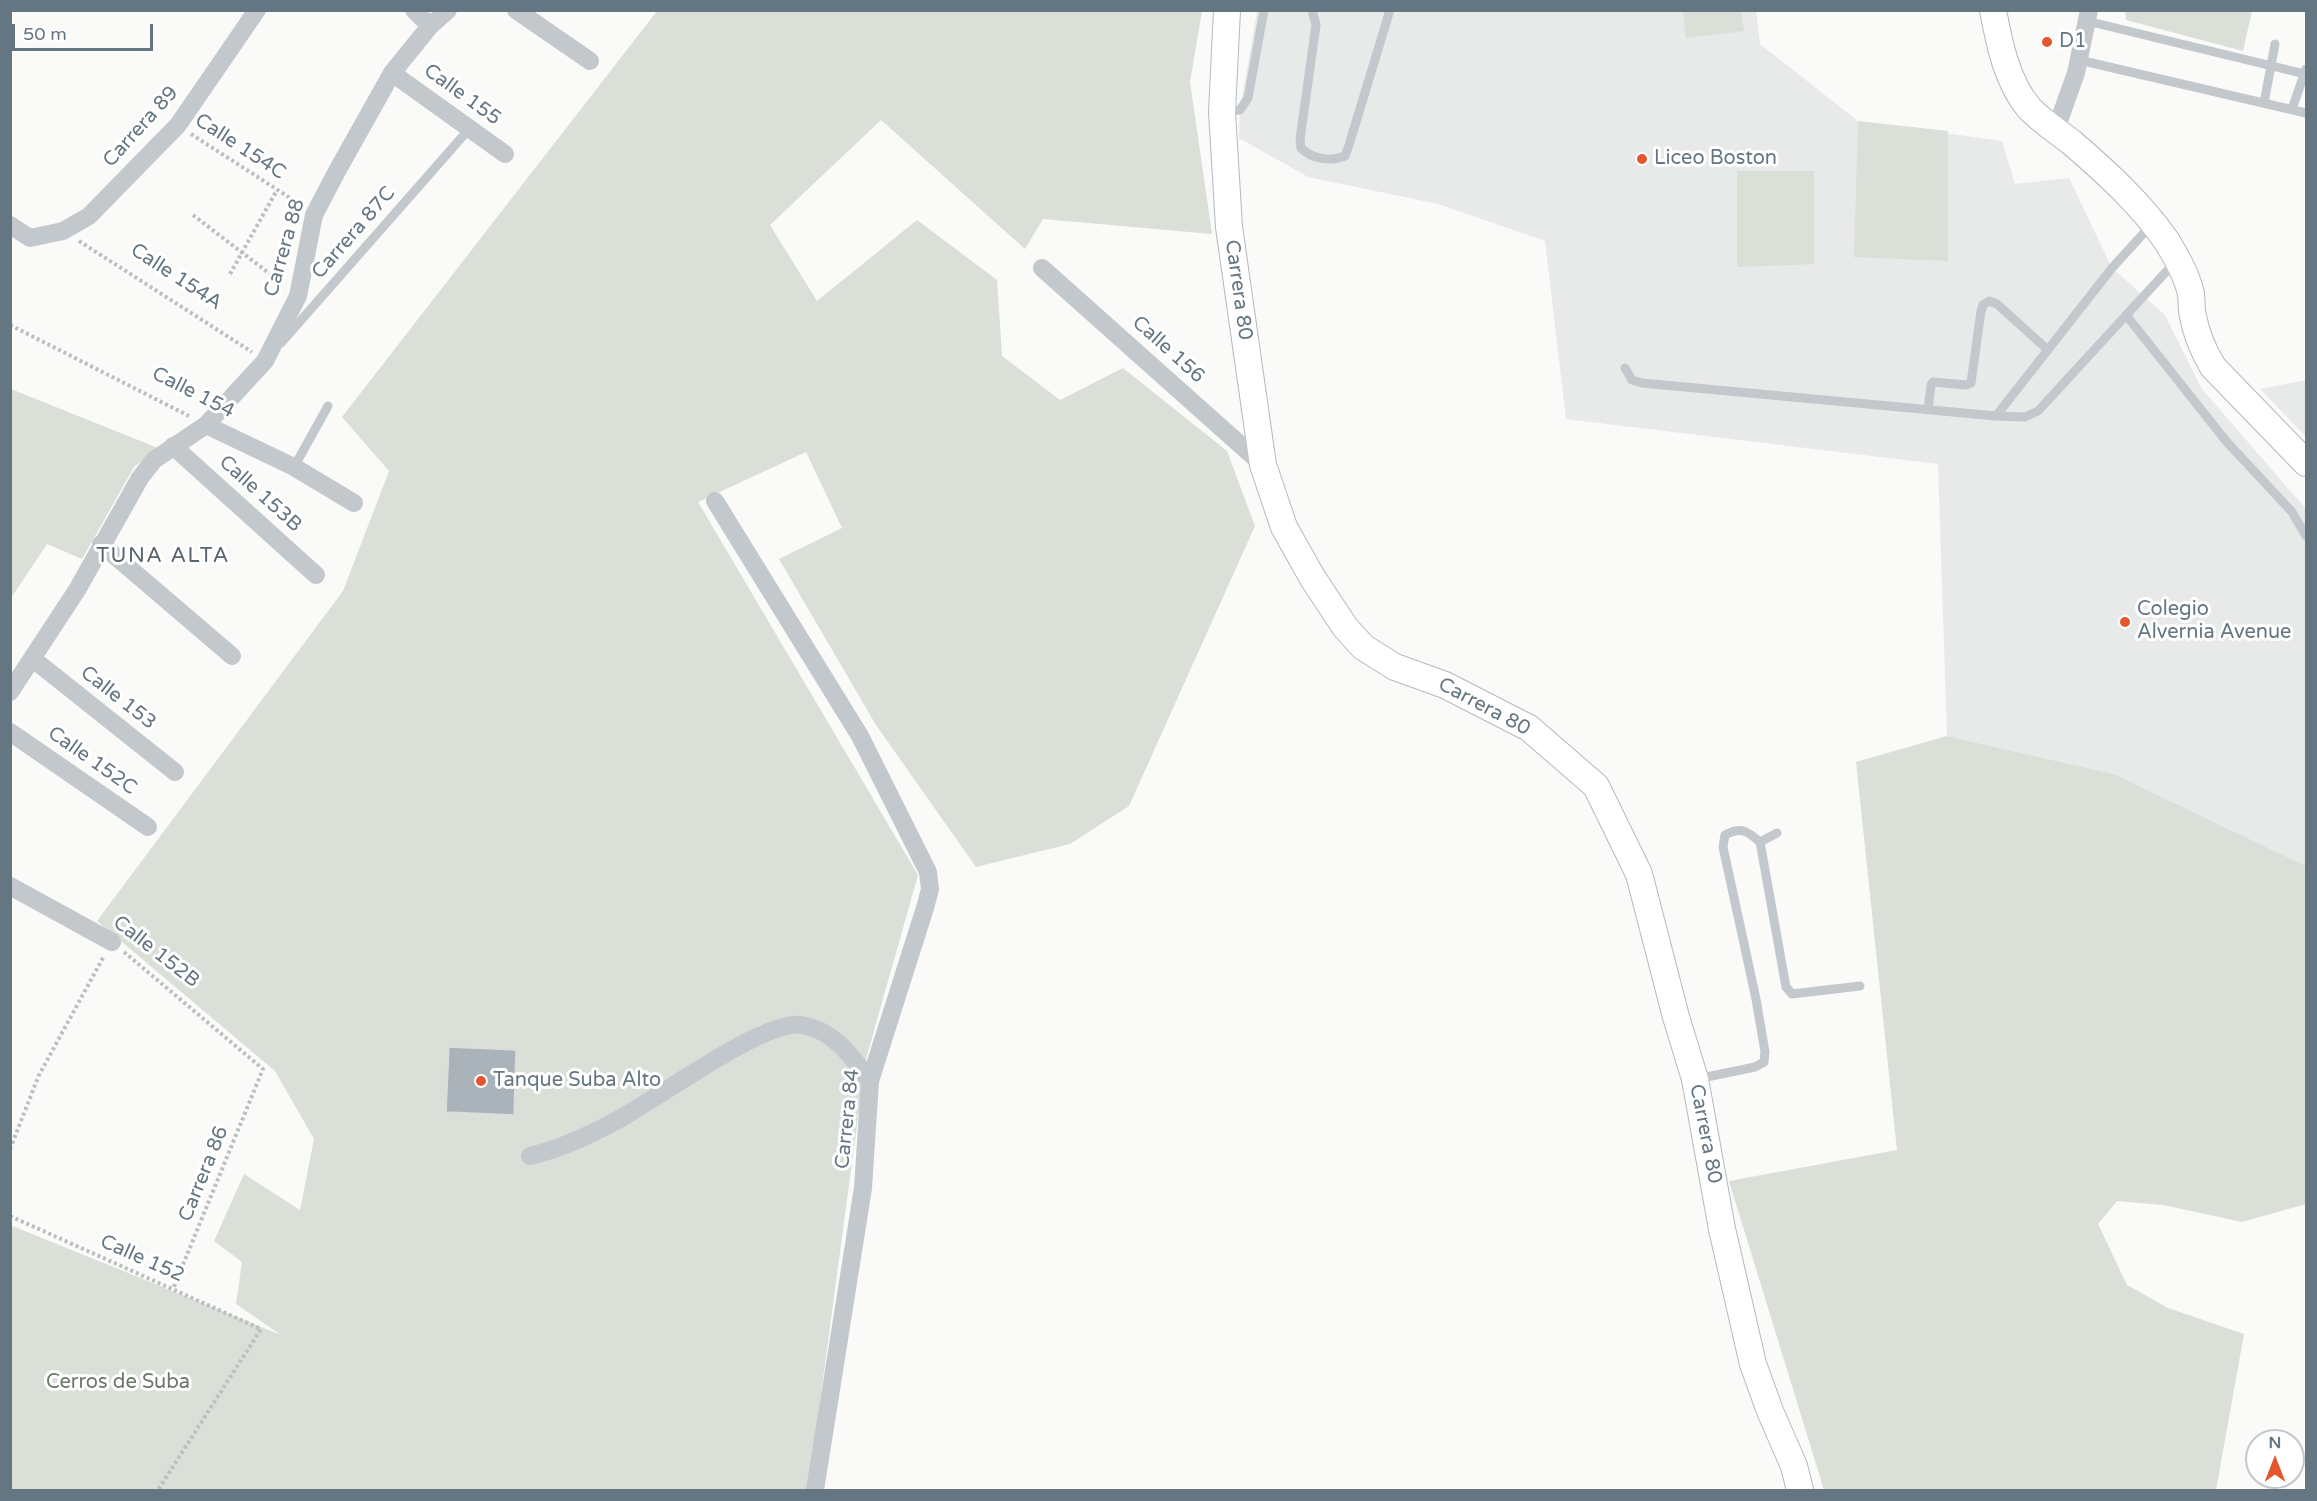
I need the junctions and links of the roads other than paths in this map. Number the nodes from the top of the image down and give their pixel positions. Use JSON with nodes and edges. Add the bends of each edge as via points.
{"nodes":[{"id":1,"x":257,"y":10,"type":"edge"},
{"id":2,"x":414,"y":10,"type":"edge"},
{"id":3,"x":448,"y":10,"type":"edge"},
{"id":4,"x":516,"y":10,"type":"edge"},
{"id":5,"x":1227,"y":10,"type":"edge"},
{"id":6,"x":1264,"y":10,"type":"edge"},
{"id":7,"x":1312,"y":10,"type":"edge"},
{"id":8,"x":1390,"y":10,"type":"edge"},
{"id":9,"x":1993,"y":10,"type":"edge"},
{"id":10,"x":2088,"y":16,"type":"edge"},
{"id":11,"x":430,"y":26,"type":"junction"},
{"id":12,"x":2275,"y":44,"type":"dead end"},
{"id":13,"x":2079,"y":60,"type":"junction"},
{"id":14,"x":590,"y":61,"type":"dead end"},
{"id":15,"x":2271,"y":66,"type":"junction"},
{"id":16,"x":2306,"y":71,"type":"edge"},
{"id":17,"x":392,"y":73,"type":"junction"},
{"id":18,"x":2264,"y":103,"type":"junction"},
{"id":19,"x":2292,"y":109,"type":"junction"},
{"id":20,"x":1222,"y":112,"type":"junction"},
{"id":21,"x":2307,"y":113,"type":"edge"},
{"id":22,"x":470,"y":128,"type":"junction"},
{"id":23,"x":2056,"y":129,"type":"junction"},
{"id":24,"x":506,"y":154,"type":"dead end"},
{"id":25,"x":2152,"y":224,"type":"junction"},
{"id":26,"x":10,"y":225,"type":"edge"},
{"id":27,"x":2178,"y":260,"type":"junction"},
{"id":28,"x":1042,"y":268,"type":"dead end"},
{"id":29,"x":2126,"y":315,"type":"junction"},
{"id":30,"x":2048,"y":350,"type":"junction"},
{"id":31,"x":265,"y":361,"type":"junction"},
{"id":32,"x":1625,"y":368,"type":"dead end"},
{"id":33,"x":328,"y":406,"type":"dead end"},
{"id":34,"x":1928,"y":410,"type":"junction"},
{"id":35,"x":1996,"y":416,"type":"junction"},
{"id":36,"x":206,"y":425,"type":"junction"},
{"id":37,"x":173,"y":446,"type":"junction"},
{"id":38,"x":2307,"y":464,"type":"edge"},
{"id":39,"x":1263,"y":465,"type":"junction"},
{"id":40,"x":294,"y":467,"type":"junction"},
{"id":41,"x":714,"y":501,"type":"dead end"},
{"id":42,"x":354,"y":503,"type":"dead end"},
{"id":43,"x":2307,"y":536,"type":"edge"},
{"id":44,"x":101,"y":544,"type":"junction"},
{"id":45,"x":316,"y":575,"type":"dead end"},
{"id":46,"x":232,"y":656,"type":"dead end"},
{"id":47,"x":33,"y":659,"type":"junction"},
{"id":48,"x":10,"y":692,"type":"edge"},
{"id":49,"x":10,"y":732,"type":"edge"},
{"id":50,"x":175,"y":772,"type":"dead end"},
{"id":51,"x":148,"y":827,"type":"dead end"},
{"id":52,"x":1777,"y":833,"type":"dead end"},
{"id":53,"x":1760,"y":842,"type":"junction"},
{"id":54,"x":10,"y":886,"type":"edge"},
{"id":55,"x":112,"y":942,"type":"road end"},
{"id":56,"x":1860,"y":987,"type":"dead end"},
{"id":57,"x":1695,"y":1079,"type":"junction"},
{"id":58,"x":870,"y":1081,"type":"junction"},
{"id":59,"x":530,"y":1156,"type":"dead end"},
{"id":60,"x":815,"y":1491,"type":"edge"},
{"id":61,"x":1800,"y":1491,"type":"edge"}],
"edges":[{"from":1,"to":26,"type":"street","name":"Carrera 89","via":[[178,125],[89,216],[63,231],[30,238]]},
{"from":2,"to":11,"type":"street"},
{"from":3,"to":11,"type":"street","name":"Carrera 88"},
{"from":4,"to":14,"type":"street"},
{"from":5,"to":20,"type":"street","name":"Carrera 80"},
{"from":6,"to":20,"type":"lane","via":[[1248,98],[1240,110]]},
{"from":7,"to":8,"type":"lane","via":[[1316,25],[1301,148],[1308,155],[1335,160],[1345,156]]},
{"from":9,"to":23,"type":"street","via":[[2005,60],[2018,90],[2029,108]]},
{"from":10,"to":13,"type":"street"},
{"from":10,"to":15,"type":"lane"},
{"from":11,"to":17,"type":"street","name":"Carrera 88"},
{"from":12,"to":15,"type":"lane"},
{"from":13,"to":18,"type":"lane"},
{"from":13,"to":23,"type":"street"},
{"from":15,"to":16,"type":"lane"},
{"from":15,"to":18,"type":"lane"},
{"from":16,"to":19,"type":"lane"},
{"from":17,"to":22,"type":"street","name":"Calle 155"},
{"from":17,"to":31,"type":"street","name":"Carrera 88","via":[[315,214],[298,296]]},
{"from":18,"to":19,"type":"lane"},
{"from":19,"to":21,"type":"lane"},
{"from":20,"to":39,"type":"street","name":"Carrera 80","via":[[1229,227]]},
{"from":22,"to":24,"type":"street","name":"Calle 155"},
{"from":22,"to":31,"type":"lane","name":"Carrera 87C"},
{"from":23,"to":25,"type":"street","via":[[2116,181]]},
{"from":25,"to":27,"type":"street"},
{"from":25,"to":30,"type":"lane"},
{"from":27,"to":29,"type":"lane"},
{"from":27,"to":38,"type":"street","via":[[2191,295],[2193,316],[2213,367]]},
{"from":28,"to":39,"type":"street","name":"Calle 156"},
{"from":29,"to":35,"type":"lane","via":[[2038,411],[2025,417]]},
{"from":29,"to":43,"type":"lane","via":[[2226,441],[2292,512]]},
{"from":30,"to":34,"type":"lane","via":[[1989,301],[1981,310],[1971,383],[1933,382]]},
{"from":30,"to":35,"type":"lane"},
{"from":31,"to":36,"type":"street","name":"Carrera 88"},
{"from":32,"to":34,"type":"lane","via":[[1632,380],[1642,383]]},
{"from":33,"to":40,"type":"lane"},
{"from":34,"to":35,"type":"lane"},
{"from":36,"to":37,"type":"street","name":"Carrera 88"},
{"from":36,"to":40,"type":"street","name":"Calle 154"},
{"from":37,"to":44,"type":"street","name":"Carrera 88","via":[[154,460],[140,478]]},
{"from":37,"to":45,"type":"street","name":"Calle 153B"},
{"from":39,"to":57,"type":"street","name":"Carrera 80","via":[[1284,527],[1312,577],[1363,647],[1395,667],[1445,685],[1529,728],[1596,786],[1639,874]]},
{"from":40,"to":42,"type":"street","name":"Calle 154"},
{"from":41,"to":58,"type":"street","name":"Carrera 84","via":[[860,736],[928,872],[930,889]]},
{"from":44,"to":46,"type":"street"},
{"from":44,"to":47,"type":"street","name":"Carrera 88"},
{"from":47,"to":48,"type":"street","name":"Carrera 88"},
{"from":47,"to":50,"type":"street","name":"Calle 153"},
{"from":49,"to":51,"type":"street","name":"Calle 152C"},
{"from":52,"to":53,"type":"lane"},
{"from":53,"to":56,"type":"lane","via":[[1788,992]]},
{"from":53,"to":57,"type":"lane","via":[[1748,831],[1734,830],[1725,835],[1723,847],[1756,999],[1764,1062]]},
{"from":54,"to":55,"type":"street","name":"Calle 152B"},
{"from":57,"to":61,"type":"street","name":"Carrera 80","via":[[1722,1229],[1753,1364],[1794,1466]]},
{"from":58,"to":59,"type":"street","via":[[844,1047],[822,1031],[800,1024],[782,1027],[755,1036],[614,1122]]},
{"from":58,"to":60,"type":"street","name":"Carrera 84","via":[[863,1188]]}]}
